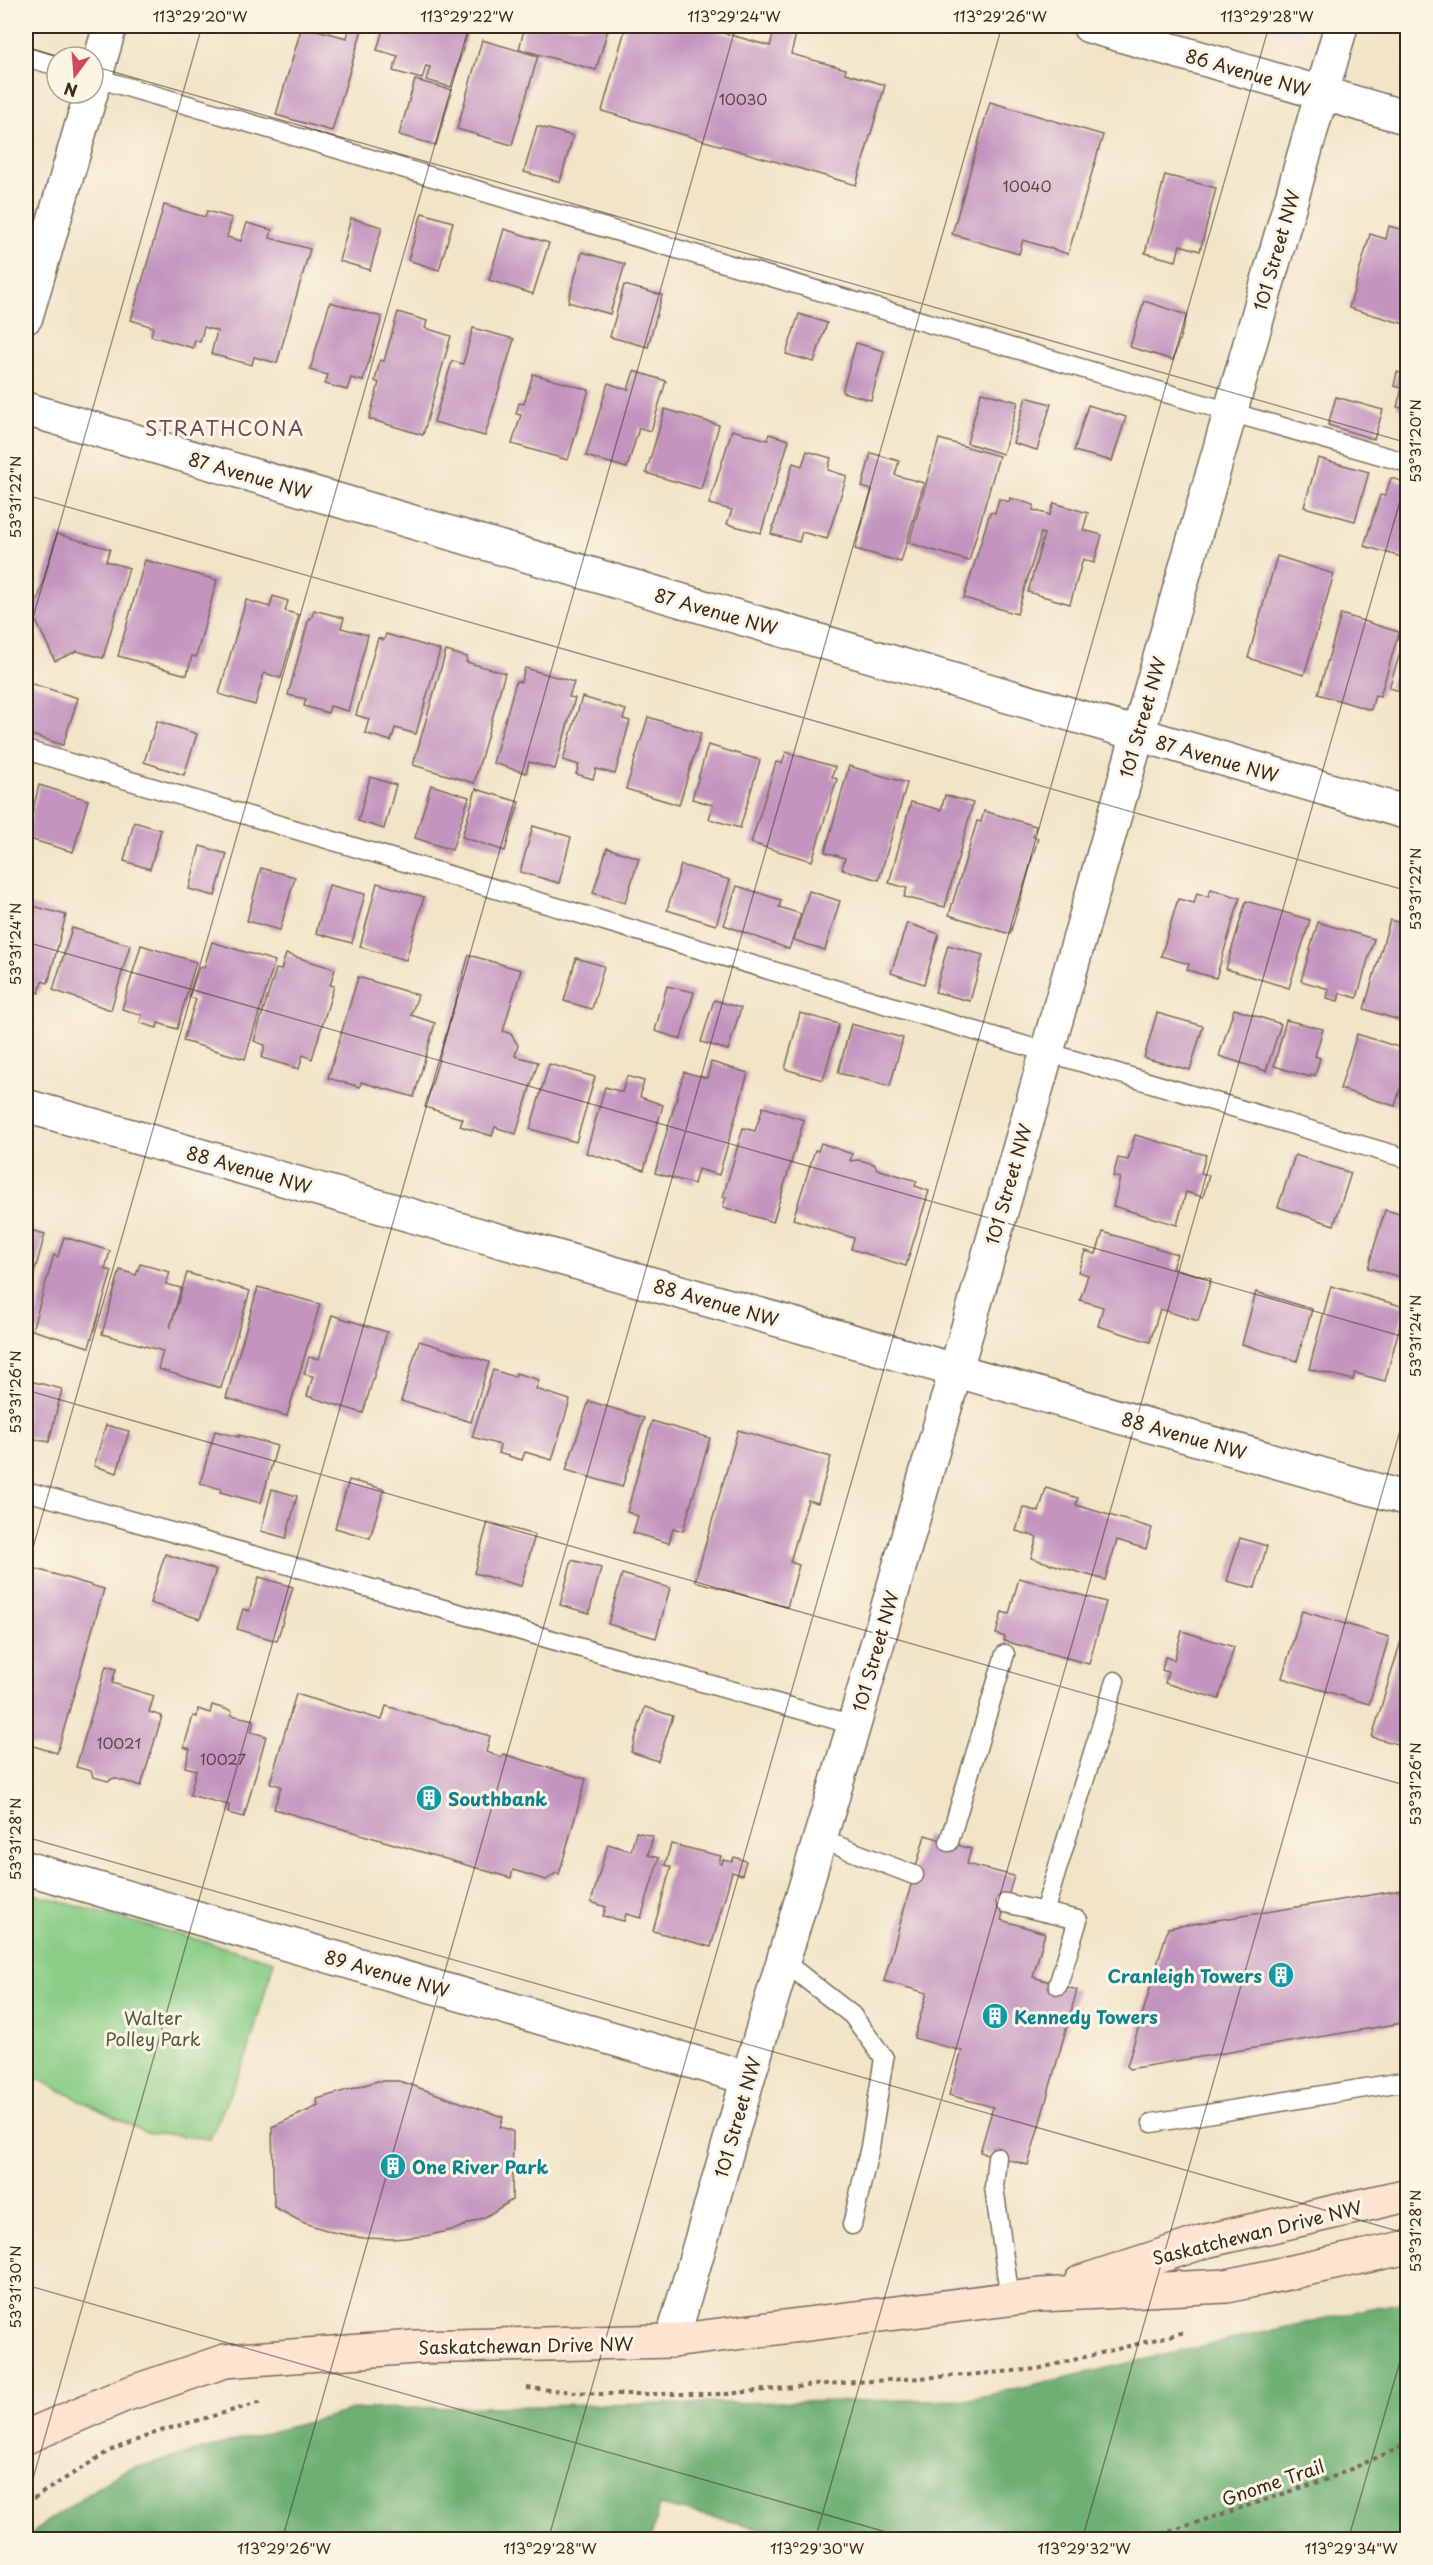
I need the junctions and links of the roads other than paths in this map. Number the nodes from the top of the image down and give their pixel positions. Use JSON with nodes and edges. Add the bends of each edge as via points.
{"nodes":[{"id":1,"x":110,"y":26,"type":"edge"},
{"id":2,"x":1089,"y":26,"type":"edge"},
{"id":3,"x":1341,"y":26,"type":"edge"},
{"id":4,"x":104,"y":45,"type":"edge"},
{"id":5,"x":26,"y":57,"type":"edge"},
{"id":6,"x":45,"y":63,"type":"edge"},
{"id":7,"x":105,"y":86,"type":"edge"},
{"id":8,"x":1321,"y":93,"type":"junction"},
{"id":9,"x":87,"y":105,"type":"edge"},
{"id":10,"x":1407,"y":118,"type":"edge"},
{"id":11,"x":26,"y":317,"type":"edge"},
{"id":12,"x":26,"y":409,"type":"edge"},
{"id":13,"x":1230,"y":412,"type":"junction"},
{"id":14,"x":1407,"y":462,"type":"edge"},
{"id":15,"x":1137,"y":734,"type":"junction"},
{"id":16,"x":26,"y":750,"type":"edge"},
{"id":17,"x":1407,"y":813,"type":"edge"},
{"id":18,"x":1046,"y":1051,"type":"junction"},
{"id":19,"x":26,"y":1106,"type":"edge"},
{"id":20,"x":1407,"y":1159,"type":"edge"},
{"id":21,"x":955,"y":1370,"type":"junction"},
{"id":22,"x":26,"y":1491,"type":"edge"},
{"id":23,"x":1407,"y":1499,"type":"edge"},
{"id":24,"x":1005,"y":1654,"type":"dead end"},
{"id":25,"x":1115,"y":1680,"type":"dead end"},
{"id":26,"x":854,"y":1725,"type":"junction"},
{"id":27,"x":820,"y":1839,"type":"junction"},
{"id":28,"x":949,"y":1842,"type":"dead end"},
{"id":29,"x":26,"y":1868,"type":"edge"},
{"id":30,"x":914,"y":1875,"type":"dead end"},
{"id":31,"x":1006,"y":1903,"type":"dead end"},
{"id":32,"x":1044,"y":1911,"type":"junction"},
{"id":33,"x":783,"y":1961,"type":"junction"},
{"id":34,"x":1058,"y":1985,"type":"dead end"},
{"id":35,"x":748,"y":2078,"type":"junction"},
{"id":36,"x":1407,"y":2081,"type":"edge"},
{"id":37,"x":1152,"y":2123,"type":"dead end"},
{"id":38,"x":998,"y":2157,"type":"dead end"},
{"id":39,"x":1407,"y":2195,"type":"edge"},
{"id":40,"x":852,"y":2225,"type":"dead end"},
{"id":41,"x":1407,"y":2247,"type":"edge"},
{"id":42,"x":1024,"y":2297,"type":"junction"},
{"id":43,"x":672,"y":2341,"type":"junction"},
{"id":44,"x":26,"y":2437,"type":"edge"}],
"edges":[{"from":1,"to":4,"type":"street"},
{"from":2,"to":8,"type":"street","name":"86 Avenue NW"},
{"from":3,"to":8,"type":"street","name":"101 Street NW"},
{"from":5,"to":6,"type":"lane"},
{"from":7,"to":13,"type":"lane"},
{"from":8,"to":10,"type":"street","name":"86 Avenue NW"},
{"from":8,"to":13,"type":"street","name":"101 Street NW"},
{"from":9,"to":11,"type":"street"},
{"from":12,"to":15,"type":"street","name":"87 Avenue NW"},
{"from":13,"to":14,"type":"lane"},
{"from":13,"to":15,"type":"street","name":"101 Street NW"},
{"from":15,"to":17,"type":"street","name":"87 Avenue NW"},
{"from":15,"to":18,"type":"street","name":"101 Street NW"},
{"from":16,"to":18,"type":"lane"},
{"from":18,"to":20,"type":"lane"},
{"from":18,"to":21,"type":"street","name":"101 Street NW"},
{"from":19,"to":21,"type":"street","name":"88 Avenue NW"},
{"from":21,"to":23,"type":"street","name":"88 Avenue NW"},
{"from":21,"to":26,"type":"street","name":"101 Street NW"},
{"from":22,"to":26,"type":"lane"},
{"from":24,"to":28,"type":"lane"},
{"from":25,"to":32,"type":"lane"},
{"from":26,"to":27,"type":"street","name":"101 Street NW"},
{"from":27,"to":30,"type":"lane"},
{"from":27,"to":33,"type":"street","name":"101 Street NW"},
{"from":29,"to":35,"type":"street","name":"89 Avenue NW"},
{"from":31,"to":32,"type":"lane"},
{"from":32,"to":34,"type":"lane","via":[[1078,1920]]},
{"from":33,"to":35,"type":"street","name":"101 Street NW"},
{"from":33,"to":40,"type":"lane","via":[[852,2015],[884,2058]]},
{"from":35,"to":43,"type":"street","name":"101 Street NW"},
{"from":36,"to":37,"type":"lane"},
{"from":38,"to":42,"type":"lane","via":[[994,2187]]},
{"from":39,"to":42,"type":"main road","name":"Saskatchewan Drive NW","via":[[1206,2241]]},
{"from":41,"to":42,"type":"main road","name":"Saskatchewan Drive NW","via":[[1227,2286]]},
{"from":42,"to":43,"type":"main road","name":"Saskatchewan Drive NW"},
{"from":43,"to":44,"type":"main road","name":"Saskatchewan Drive NW","via":[[415,2347],[225,2361],[124,2395]]}]}
